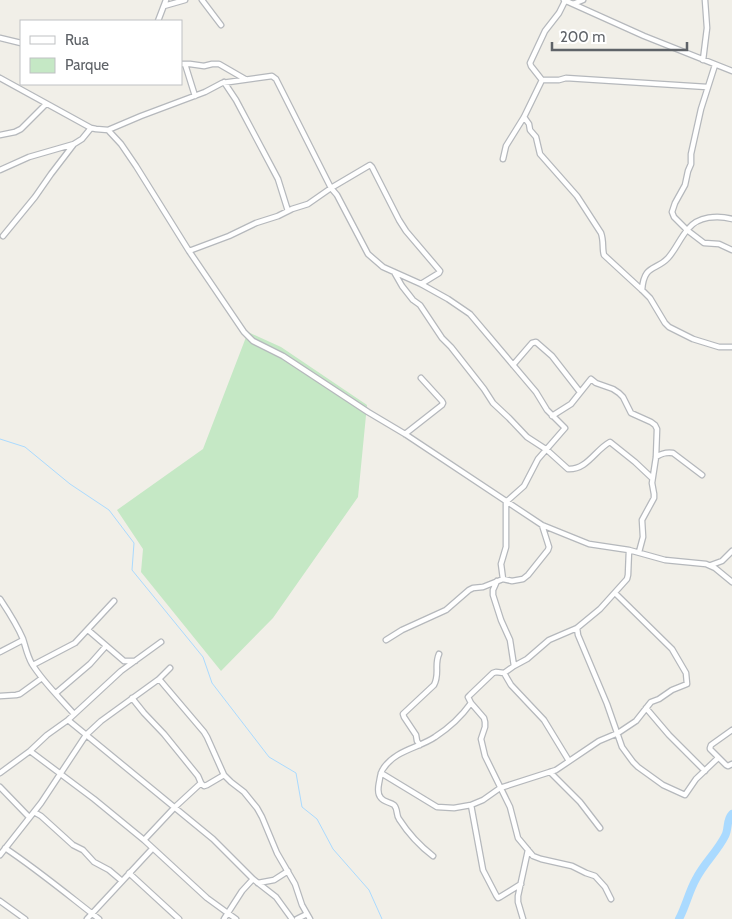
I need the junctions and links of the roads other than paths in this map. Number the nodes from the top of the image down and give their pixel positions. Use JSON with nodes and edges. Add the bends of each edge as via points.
{"nodes":[{"id":1,"x":166,"y":0,"type":"edge"},
{"id":2,"x":185,"y":0,"type":"edge"},
{"id":3,"x":202,"y":0,"type":"edge"},
{"id":4,"x":564,"y":0,"type":"edge"},
{"id":5,"x":583,"y":0,"type":"edge"},
{"id":6,"x":705,"y":0,"type":"edge"},
{"id":7,"x":573,"y":4,"type":"junction"},
{"id":8,"x":164,"y":6,"type":"junction"},
{"id":9,"x":158,"y":20,"type":"edge"},
{"id":10,"x":221,"y":25,"type":"dead end"},
{"id":11,"x":0,"y":38,"type":"edge"},
{"id":12,"x":20,"y":43,"type":"edge"},
{"id":13,"x":703,"y":60,"type":"junction"},
{"id":14,"x":183,"y":64,"type":"edge"},
{"id":15,"x":715,"y":65,"type":"junction"},
{"id":16,"x":732,"y":70,"type":"edge"},
{"id":17,"x":0,"y":78,"type":"edge"},
{"id":18,"x":246,"y":79,"type":"junction"},
{"id":19,"x":542,"y":80,"type":"junction"},
{"id":20,"x":224,"y":82,"type":"junction"},
{"id":21,"x":708,"y":87,"type":"junction"},
{"id":22,"x":195,"y":96,"type":"junction"},
{"id":23,"x":46,"y":104,"type":"junction"},
{"id":24,"x":524,"y":117,"type":"junction"},
{"id":25,"x":91,"y":128,"type":"junction"},
{"id":26,"x":108,"y":130,"type":"junction"},
{"id":27,"x":0,"y":135,"type":"edge"},
{"id":28,"x":74,"y":144,"type":"junction"},
{"id":29,"x":503,"y":159,"type":"dead end"},
{"id":30,"x":0,"y":170,"type":"edge"},
{"id":31,"x":331,"y":188,"type":"junction"},
{"id":32,"x":288,"y":211,"type":"junction"},
{"id":33,"x":732,"y":219,"type":"edge"},
{"id":34,"x":687,"y":230,"type":"junction"},
{"id":35,"x":3,"y":236,"type":"dead end"},
{"id":36,"x":732,"y":250,"type":"edge"},
{"id":37,"x":189,"y":251,"type":"junction"},
{"id":38,"x":394,"y":272,"type":"junction"},
{"id":39,"x":421,"y":284,"type":"junction"},
{"id":40,"x":642,"y":290,"type":"junction"},
{"id":41,"x":732,"y":347,"type":"edge"},
{"id":42,"x":513,"y":364,"type":"junction"},
{"id":43,"x":421,"y":378,"type":"dead end"},
{"id":44,"x":580,"y":392,"type":"junction"},
{"id":45,"x":552,"y":416,"type":"junction"},
{"id":46,"x":405,"y":434,"type":"junction"},
{"id":47,"x":547,"y":450,"type":"junction"},
{"id":48,"x":656,"y":457,"type":"junction"},
{"id":49,"x":702,"y":475,"type":"dead end"},
{"id":50,"x":652,"y":478,"type":"junction"},
{"id":51,"x":506,"y":502,"type":"junction"},
{"id":52,"x":542,"y":525,"type":"junction"},
{"id":53,"x":629,"y":550,"type":"junction"},
{"id":54,"x":732,"y":551,"type":"edge"},
{"id":55,"x":639,"y":552,"type":"junction"},
{"id":56,"x":710,"y":565,"type":"junction"},
{"id":57,"x":502,"y":580,"type":"junction"},
{"id":58,"x":497,"y":581,"type":"junction"},
{"id":59,"x":732,"y":582,"type":"edge"},
{"id":60,"x":615,"y":593,"type":"junction"},
{"id":61,"x":0,"y":599,"type":"edge"},
{"id":62,"x":114,"y":600,"type":"dead end"},
{"id":63,"x":577,"y":628,"type":"junction"},
{"id":64,"x":88,"y":630,"type":"junction"},
{"id":65,"x":23,"y":640,"type":"junction"},
{"id":66,"x":386,"y":640,"type":"dead end"},
{"id":67,"x":161,"y":642,"type":"dead end"},
{"id":68,"x":106,"y":646,"type":"junction"},
{"id":69,"x":0,"y":652,"type":"edge"},
{"id":70,"x":439,"y":654,"type":"dead end"},
{"id":71,"x":136,"y":660,"type":"junction"},
{"id":72,"x":33,"y":665,"type":"junction"},
{"id":73,"x":514,"y":666,"type":"junction"},
{"id":74,"x":170,"y":668,"type":"dead end"},
{"id":75,"x":504,"y":673,"type":"junction"},
{"id":76,"x":42,"y":678,"type":"junction"},
{"id":77,"x":159,"y":679,"type":"junction"},
{"id":78,"x":56,"y":693,"type":"junction"},
{"id":79,"x":0,"y":696,"type":"edge"},
{"id":80,"x":132,"y":698,"type":"junction"},
{"id":81,"x":471,"y":703,"type":"junction"},
{"id":82,"x":646,"y":708,"type":"junction"},
{"id":83,"x":74,"y":714,"type":"junction"},
{"id":84,"x":68,"y":720,"type":"junction"},
{"id":85,"x":732,"y":730,"type":"edge"},
{"id":86,"x":618,"y":733,"type":"junction"},
{"id":87,"x":86,"y":735,"type":"junction"},
{"id":88,"x":420,"y":745,"type":"junction"},
{"id":89,"x":30,"y":751,"type":"junction"},
{"id":90,"x":718,"y":758,"type":"junction"},
{"id":91,"x":569,"y":761,"type":"junction"},
{"id":92,"x":732,"y":764,"type":"edge"},
{"id":93,"x":705,"y":771,"type":"junction"},
{"id":94,"x":550,"y":772,"type":"junction"},
{"id":95,"x":0,"y":773,"type":"edge"},
{"id":96,"x":381,"y":773,"type":"junction"},
{"id":97,"x":61,"y":774,"type":"junction"},
{"id":98,"x":224,"y":775,"type":"junction"},
{"id":99,"x":201,"y":783,"type":"junction"},
{"id":100,"x":0,"y":787,"type":"edge"},
{"id":101,"x":500,"y":788,"type":"junction"},
{"id":102,"x":471,"y":805,"type":"junction"},
{"id":103,"x":175,"y":807,"type":"junction"},
{"id":104,"x":34,"y":812,"type":"junction"},
{"id":105,"x":29,"y":817,"type":"junction"},
{"id":106,"x":600,"y":828,"type":"dead end"},
{"id":107,"x":144,"y":840,"type":"junction"},
{"id":108,"x":5,"y":848,"type":"junction"},
{"id":109,"x":152,"y":848,"type":"junction"},
{"id":110,"x":528,"y":850,"type":"junction"},
{"id":111,"x":0,"y":855,"type":"edge"},
{"id":112,"x":433,"y":856,"type":"dead end"},
{"id":113,"x":288,"y":871,"type":"junction"},
{"id":114,"x":129,"y":873,"type":"junction"},
{"id":115,"x":253,"y":879,"type":"junction"},
{"id":116,"x":122,"y":881,"type":"junction"},
{"id":117,"x":258,"y":883,"type":"junction"},
{"id":118,"x":521,"y":884,"type":"junction"},
{"id":119,"x":612,"y":900,"type":"dead end"},
{"id":120,"x":0,"y":901,"type":"edge"},
{"id":121,"x":228,"y":913,"type":"junction"},
{"id":122,"x":92,"y":914,"type":"junction"},
{"id":123,"x":307,"y":914,"type":"junction"},
{"id":124,"x":25,"y":919,"type":"edge"},
{"id":125,"x":87,"y":919,"type":"edge"},
{"id":126,"x":99,"y":919,"type":"edge"},
{"id":127,"x":179,"y":919,"type":"edge"},
{"id":128,"x":224,"y":919,"type":"edge"},
{"id":129,"x":236,"y":919,"type":"edge"},
{"id":130,"x":292,"y":919,"type":"edge"},
{"id":131,"x":297,"y":919,"type":"edge"},
{"id":132,"x":310,"y":919,"type":"edge"},
{"id":133,"x":523,"y":919,"type":"edge"}],
"edges":[{"from":1,"to":8,"type":"street"},
{"from":2,"to":8,"type":"street"},
{"from":3,"to":10,"type":"street"},
{"from":4,"to":7,"type":"street"},
{"from":4,"to":19,"type":"street","via":[[530,63]]},
{"from":5,"to":7,"type":"street"},
{"from":6,"to":13,"type":"street","via":[[707,28]]},
{"from":7,"to":13,"type":"street"},
{"from":8,"to":9,"type":"street"},
{"from":11,"to":12,"type":"street"},
{"from":13,"to":15,"type":"street"},
{"from":14,"to":18,"type":"street","via":[[219,64]]},
{"from":14,"to":22,"type":"street"},
{"from":15,"to":16,"type":"street"},
{"from":15,"to":21,"type":"street"},
{"from":17,"to":23,"type":"street"},
{"from":18,"to":20,"type":"street"},
{"from":18,"to":31,"type":"street","via":[[272,76],[276,79]]},
{"from":19,"to":21,"type":"street","via":[[566,78]]},
{"from":19,"to":24,"type":"street"},
{"from":20,"to":22,"type":"street"},
{"from":20,"to":32,"type":"street","via":[[278,179]]},
{"from":21,"to":34,"type":"street","via":[[685,185],[672,212]]},
{"from":22,"to":26,"type":"street"},
{"from":23,"to":25,"type":"street"},
{"from":23,"to":27,"type":"street","via":[[21,129]]},
{"from":24,"to":29,"type":"street","via":[[506,146]]},
{"from":24,"to":40,"type":"street","via":[[536,137],[540,154],[577,196],[601,234],[604,255]]},
{"from":25,"to":26,"type":"street"},
{"from":25,"to":28,"type":"street"},
{"from":26,"to":37,"type":"street","via":[[131,159]]},
{"from":28,"to":30,"type":"street","via":[[29,157]]},
{"from":28,"to":35,"type":"street"},
{"from":31,"to":32,"type":"street","via":[[312,202]]},
{"from":31,"to":38,"type":"street","via":[[368,254]]},
{"from":31,"to":39,"type":"street","via":[[370,165],[372,167],[406,231],[440,271]]},
{"from":32,"to":37,"type":"street"},
{"from":33,"to":34,"type":"street","via":[[722,216],[708,218],[695,222]]},
{"from":34,"to":36,"type":"street","via":[[705,243],[719,244]]},
{"from":34,"to":40,"type":"street","via":[[667,259],[648,271]]},
{"from":37,"to":46,"type":"street","via":[[250,338]]},
{"from":38,"to":39,"type":"street"},
{"from":38,"to":47,"type":"street","via":[[493,403],[526,437]]},
{"from":39,"to":42,"type":"street","via":[[470,314]]},
{"from":40,"to":41,"type":"street","via":[[669,327],[693,339],[719,347]]},
{"from":42,"to":44,"type":"street","via":[[536,342],[552,356]]},
{"from":42,"to":45,"type":"street"},
{"from":43,"to":46,"type":"street","via":[[443,403]]},
{"from":44,"to":45,"type":"street","via":[[571,404]]},
{"from":44,"to":48,"type":"street","via":[[591,379],[619,393],[631,413],[655,425],[658,434]]},
{"from":45,"to":47,"type":"street","via":[[565,429]]},
{"from":46,"to":51,"type":"street"},
{"from":47,"to":50,"type":"street","via":[[571,469],[585,464],[598,449],[610,442]]},
{"from":47,"to":51,"type":"street","via":[[538,459],[524,486]]},
{"from":48,"to":49,"type":"street","via":[[662,453],[673,453]]},
{"from":48,"to":50,"type":"street"},
{"from":50,"to":55,"type":"street","via":[[654,498],[642,520],[643,537]]},
{"from":51,"to":52,"type":"street"},
{"from":51,"to":57,"type":"street"},
{"from":52,"to":53,"type":"street","via":[[589,544]]},
{"from":52,"to":57,"type":"street","via":[[548,550],[523,579]]},
{"from":53,"to":55,"type":"street"},
{"from":53,"to":60,"type":"street","via":[[627,579]]},
{"from":54,"to":56,"type":"street","via":[[722,561]]},
{"from":55,"to":56,"type":"street","via":[[665,560]]},
{"from":56,"to":59,"type":"street"},
{"from":57,"to":58,"type":"street"},
{"from":58,"to":66,"type":"street","via":[[469,590],[446,610]]},
{"from":58,"to":73,"type":"street","via":[[493,595],[510,640]]},
{"from":60,"to":63,"type":"street"},
{"from":60,"to":82,"type":"street","via":[[672,649],[686,673],[687,684],[651,702]]},
{"from":61,"to":65,"type":"street"},
{"from":62,"to":64,"type":"street"},
{"from":63,"to":73,"type":"street","via":[[549,640]]},
{"from":63,"to":86,"type":"street"},
{"from":64,"to":68,"type":"street"},
{"from":64,"to":72,"type":"street","via":[[72,645]]},
{"from":65,"to":69,"type":"street"},
{"from":65,"to":72,"type":"street"},
{"from":67,"to":71,"type":"street"},
{"from":68,"to":71,"type":"street","via":[[128,662]]},
{"from":68,"to":78,"type":"street"},
{"from":70,"to":88,"type":"street","via":[[434,685],[403,714]]},
{"from":71,"to":83,"type":"street"},
{"from":72,"to":76,"type":"street"},
{"from":73,"to":75,"type":"street"},
{"from":74,"to":77,"type":"street"},
{"from":75,"to":81,"type":"street","via":[[496,672],[488,677],[468,698]]},
{"from":75,"to":91,"type":"street","via":[[544,720]]},
{"from":76,"to":78,"type":"street"},
{"from":76,"to":79,"type":"street","via":[[20,694]]},
{"from":77,"to":80,"type":"street"},
{"from":77,"to":98,"type":"street","via":[[208,737]]},
{"from":78,"to":83,"type":"street"},
{"from":80,"to":87,"type":"street"},
{"from":80,"to":99,"type":"street"},
{"from":81,"to":88,"type":"street","via":[[456,721]]},
{"from":81,"to":101,"type":"street","via":[[484,718],[481,742]]},
{"from":82,"to":86,"type":"street","via":[[636,721]]},
{"from":82,"to":93,"type":"street"},
{"from":83,"to":84,"type":"street"},
{"from":84,"to":87,"type":"street"},
{"from":84,"to":89,"type":"street"},
{"from":85,"to":90,"type":"street","via":[[710,748]]},
{"from":86,"to":91,"type":"street"},
{"from":86,"to":93,"type":"street","via":[[633,762],[672,790],[685,795]]},
{"from":87,"to":97,"type":"street"},
{"from":87,"to":103,"type":"street"},
{"from":88,"to":96,"type":"street","via":[[397,756]]},
{"from":89,"to":95,"type":"street"},
{"from":89,"to":97,"type":"street"},
{"from":90,"to":92,"type":"street","via":[[728,766]]},
{"from":90,"to":93,"type":"street"},
{"from":91,"to":94,"type":"street"},
{"from":94,"to":101,"type":"street"},
{"from":94,"to":106,"type":"street"},
{"from":96,"to":102,"type":"street","via":[[437,807]]},
{"from":96,"to":112,"type":"street","via":[[379,795],[394,805],[399,819]]},
{"from":97,"to":104,"type":"street"},
{"from":97,"to":107,"type":"street"},
{"from":98,"to":99,"type":"street","via":[[207,785]]},
{"from":98,"to":113,"type":"street","via":[[257,808]]},
{"from":99,"to":103,"type":"street"},
{"from":100,"to":105,"type":"street"},
{"from":101,"to":102,"type":"street"},
{"from":101,"to":110,"type":"street","via":[[513,814],[518,838]]},
{"from":102,"to":118,"type":"street","via":[[483,870],[496,895],[498,898]]},
{"from":103,"to":107,"type":"street"},
{"from":103,"to":115,"type":"street"},
{"from":104,"to":105,"type":"street"},
{"from":104,"to":116,"type":"street"},
{"from":105,"to":108,"type":"street"},
{"from":107,"to":109,"type":"street"},
{"from":108,"to":111,"type":"street"},
{"from":108,"to":122,"type":"street"},
{"from":109,"to":114,"type":"street"},
{"from":109,"to":121,"type":"street"},
{"from":110,"to":118,"type":"street"},
{"from":110,"to":119,"type":"street","via":[[533,856],[567,864],[595,876]]},
{"from":113,"to":117,"type":"street","via":[[274,880]]},
{"from":113,"to":123,"type":"street"},
{"from":114,"to":116,"type":"street"},
{"from":114,"to":127,"type":"street"},
{"from":115,"to":117,"type":"street"},
{"from":115,"to":121,"type":"street"},
{"from":116,"to":122,"type":"street"},
{"from":117,"to":130,"type":"street","via":[[276,897]]},
{"from":118,"to":133,"type":"street","via":[[518,902]]},
{"from":120,"to":124,"type":"street"},
{"from":121,"to":128,"type":"street"},
{"from":121,"to":129,"type":"street"},
{"from":122,"to":125,"type":"street"},
{"from":122,"to":126,"type":"street"},
{"from":123,"to":131,"type":"street"},
{"from":123,"to":132,"type":"street"}]}
